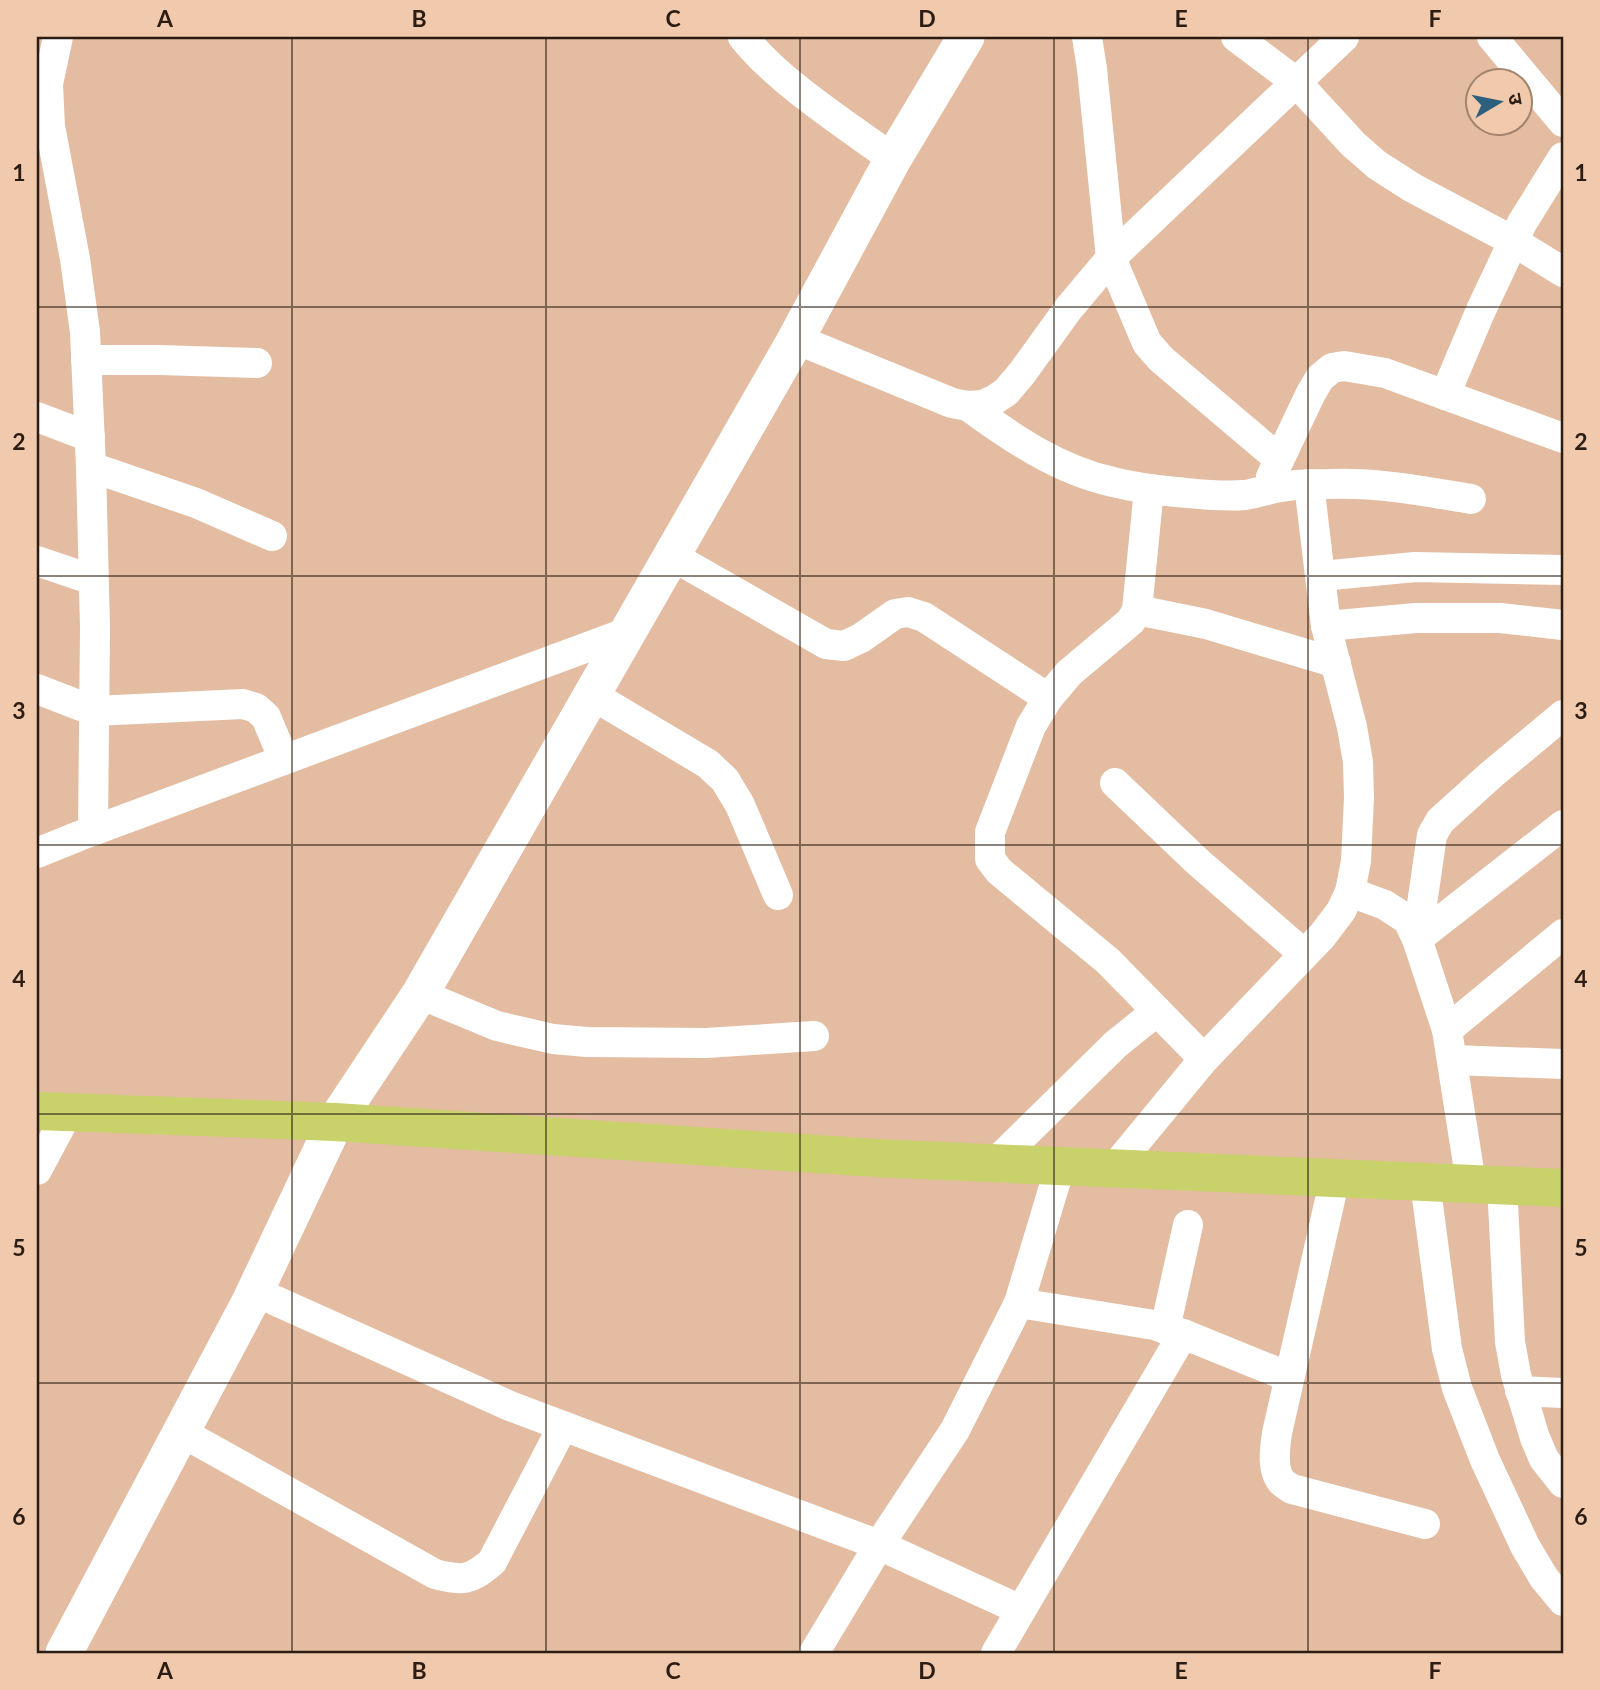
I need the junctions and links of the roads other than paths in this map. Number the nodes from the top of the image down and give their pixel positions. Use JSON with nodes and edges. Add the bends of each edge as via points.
{"nodes":[{"id":1,"x":58,"y":37,"type":"edge"},
{"id":2,"x":743,"y":37,"type":"edge"},
{"id":3,"x":966,"y":37,"type":"edge"},
{"id":4,"x":1087,"y":37,"type":"edge"},
{"id":5,"x":1236,"y":37,"type":"edge"},
{"id":6,"x":1344,"y":37,"type":"edge"},
{"id":7,"x":1492,"y":37,"type":"edge"},
{"id":8,"x":1296,"y":82,"type":"junction"},
{"id":9,"x":1563,"y":122,"type":"edge"},
{"id":10,"x":1563,"y":157,"type":"edge"},
{"id":11,"x":893,"y":159,"type":"junction"},
{"id":12,"x":48,"y":174,"type":"edge"},
{"id":13,"x":1513,"y":242,"type":"junction"},
{"id":14,"x":1111,"y":258,"type":"junction"},
{"id":15,"x":1563,"y":272,"type":"edge"},
{"id":16,"x":796,"y":339,"type":"junction"},
{"id":17,"x":86,"y":360,"type":"junction"},
{"id":18,"x":257,"y":363,"type":"dead end"},
{"id":19,"x":1445,"y":395,"type":"junction"},
{"id":20,"x":968,"y":405,"type":"junction"},
{"id":21,"x":37,"y":416,"type":"edge"},
{"id":22,"x":90,"y":437,"type":"junction"},
{"id":23,"x":1563,"y":438,"type":"edge"},
{"id":24,"x":1279,"y":459,"type":"junction"},
{"id":25,"x":91,"y":467,"type":"junction"},
{"id":26,"x":1310,"y":484,"type":"junction"},
{"id":27,"x":1149,"y":489,"type":"junction"},
{"id":28,"x":1265,"y":490,"type":"junction"},
{"id":29,"x":1471,"y":499,"type":"dead end"},
{"id":30,"x":272,"y":536,"type":"dead end"},
{"id":31,"x":672,"y":556,"type":"junction"},
{"id":32,"x":37,"y":561,"type":"edge"},
{"id":33,"x":1563,"y":570,"type":"edge"},
{"id":34,"x":1321,"y":576,"type":"junction"},
{"id":35,"x":93,"y":580,"type":"junction"},
{"id":36,"x":1137,"y":610,"type":"junction"},
{"id":37,"x":1326,"y":625,"type":"junction"},
{"id":38,"x":1563,"y":625,"type":"edge"},
{"id":39,"x":628,"y":632,"type":"junction"},
{"id":40,"x":1336,"y":663,"type":"junction"},
{"id":41,"x":37,"y":689,"type":"edge"},
{"id":42,"x":592,"y":695,"type":"junction"},
{"id":43,"x":1048,"y":698,"type":"junction"},
{"id":44,"x":94,"y":711,"type":"junction"},
{"id":45,"x":1563,"y":715,"type":"edge"},
{"id":46,"x":284,"y":760,"type":"junction"},
{"id":47,"x":1115,"y":783,"type":"dead end"},
{"id":48,"x":1563,"y":825,"type":"edge"},
{"id":49,"x":93,"y":831,"type":"junction"},
{"id":50,"x":37,"y":853,"type":"edge"},
{"id":51,"x":1350,"y":892,"type":"junction"},
{"id":52,"x":778,"y":895,"type":"dead end"},
{"id":53,"x":1563,"y":934,"type":"edge"},
{"id":54,"x":1417,"y":939,"type":"junction"},
{"id":55,"x":1304,"y":954,"type":"junction"},
{"id":56,"x":420,"y":994,"type":"junction"},
{"id":57,"x":1157,"y":1011,"type":"junction"},
{"id":58,"x":1447,"y":1030,"type":"junction"},
{"id":59,"x":814,"y":1036,"type":"dead end"},
{"id":60,"x":1204,"y":1059,"type":"junction"},
{"id":61,"x":1453,"y":1060,"type":"junction"},
{"id":62,"x":1563,"y":1064,"type":"edge"},
{"id":63,"x":52,"y":1111,"type":"edge"},
{"id":64,"x":335,"y":1122,"type":"junction"},
{"id":65,"x":994,"y":1164,"type":"junction"},
{"id":66,"x":1060,"y":1167,"type":"junction"},
{"id":67,"x":1115,"y":1167,"type":"junction"},
{"id":68,"x":37,"y":1171,"type":"edge"},
{"id":69,"x":1335,"y":1178,"type":"junction"},
{"id":70,"x":1425,"y":1182,"type":"junction"},
{"id":71,"x":1487,"y":1183,"type":"junction"},
{"id":72,"x":1563,"y":1188,"type":"edge"},
{"id":73,"x":1188,"y":1224,"type":"dead end"},
{"id":74,"x":256,"y":1292,"type":"junction"},
{"id":75,"x":1019,"y":1303,"type":"junction"},
{"id":76,"x":1174,"y":1331,"type":"junction"},
{"id":77,"x":1289,"y":1377,"type":"junction"},
{"id":78,"x":1520,"y":1391,"type":"junction"},
{"id":79,"x":1563,"y":1393,"type":"edge"},
{"id":80,"x":563,"y":1426,"type":"junction"},
{"id":81,"x":181,"y":1432,"type":"junction"},
{"id":82,"x":1563,"y":1483,"type":"edge"},
{"id":83,"x":1425,"y":1524,"type":"dead end"},
{"id":84,"x":880,"y":1545,"type":"junction"},
{"id":85,"x":1563,"y":1601,"type":"edge"},
{"id":86,"x":1021,"y":1610,"type":"junction"},
{"id":87,"x":64,"y":1653,"type":"edge"},
{"id":88,"x":814,"y":1653,"type":"edge"},
{"id":89,"x":996,"y":1653,"type":"edge"}],
"edges":[{"from":1,"to":12,"type":"street","via":[[48,84]]},
{"from":2,"to":11,"type":"street","via":[[792,85]]},
{"from":3,"to":11,"type":"street"},
{"from":4,"to":14,"type":"street"},
{"from":5,"to":8,"type":"street"},
{"from":6,"to":8,"type":"street"},
{"from":7,"to":9,"type":"street"},
{"from":8,"to":13,"type":"street","via":[[1377,165]]},
{"from":8,"to":14,"type":"street"},
{"from":10,"to":13,"type":"street"},
{"from":11,"to":16,"type":"street"},
{"from":12,"to":17,"type":"street","via":[[75,258]]},
{"from":13,"to":15,"type":"street"},
{"from":13,"to":19,"type":"street"},
{"from":14,"to":20,"type":"street","via":[[1006,392],[983,405]]},
{"from":14,"to":24,"type":"street","via":[[1147,343]]},
{"from":16,"to":20,"type":"street","via":[[952,403]]},
{"from":16,"to":31,"type":"street"},
{"from":17,"to":18,"type":"street"},
{"from":17,"to":22,"type":"street"},
{"from":19,"to":23,"type":"street"},
{"from":19,"to":24,"type":"street","via":[[1385,373],[1332,368],[1320,378]]},
{"from":20,"to":27,"type":"street","via":[[1007,435],[1050,459],[1112,482]]},
{"from":21,"to":22,"type":"street"},
{"from":22,"to":25,"type":"street"},
{"from":24,"to":28,"type":"street"},
{"from":25,"to":30,"type":"street","via":[[196,503]]},
{"from":25,"to":35,"type":"street"},
{"from":26,"to":28,"type":"street"},
{"from":26,"to":29,"type":"street","via":[[1385,485]]},
{"from":26,"to":34,"type":"street"},
{"from":27,"to":28,"type":"street","via":[[1203,495]]},
{"from":27,"to":36,"type":"street"},
{"from":31,"to":39,"type":"street"},
{"from":31,"to":43,"type":"street","via":[[826,644],[844,646],[895,614],[925,617]]},
{"from":32,"to":35,"type":"street"},
{"from":33,"to":34,"type":"street","via":[[1415,566]]},
{"from":34,"to":37,"type":"street"},
{"from":35,"to":44,"type":"street"},
{"from":36,"to":40,"type":"street","via":[[1206,624]]},
{"from":36,"to":43,"type":"street","via":[[1131,621],[1069,673]]},
{"from":37,"to":38,"type":"street","via":[[1500,618]]},
{"from":37,"to":40,"type":"street"},
{"from":39,"to":42,"type":"street"},
{"from":39,"to":46,"type":"street"},
{"from":40,"to":51,"type":"street","via":[[1358,762],[1356,861]]},
{"from":41,"to":44,"type":"street"},
{"from":42,"to":52,"type":"street","via":[[708,764],[725,780],[740,804]]},
{"from":42,"to":56,"type":"street"},
{"from":43,"to":57,"type":"street","via":[[1031,726],[990,832],[990,859],[1108,961]]},
{"from":44,"to":46,"type":"street","via":[[243,704],[266,717]]},
{"from":44,"to":49,"type":"street"},
{"from":45,"to":54,"type":"street","via":[[1440,821],[1432,835]]},
{"from":46,"to":49,"type":"street"},
{"from":47,"to":55,"type":"street"},
{"from":48,"to":54,"type":"street"},
{"from":49,"to":50,"type":"street"},
{"from":51,"to":54,"type":"street","via":[[1385,905],[1408,920]]},
{"from":51,"to":55,"type":"street","via":[[1341,911]]},
{"from":53,"to":58,"type":"street"},
{"from":54,"to":58,"type":"street"},
{"from":55,"to":60,"type":"street"},
{"from":56,"to":59,"type":"street","via":[[497,1026],[553,1039],[706,1043]]},
{"from":56,"to":64,"type":"street"},
{"from":57,"to":60,"type":"street"},
{"from":57,"to":65,"type":"street","via":[[1116,1044]]},
{"from":58,"to":61,"type":"street"},
{"from":60,"to":67,"type":"street"},
{"from":61,"to":62,"type":"street"},
{"from":61,"to":71,"type":"street"},
{"from":63,"to":64,"type":"main road"},
{"from":63,"to":68,"type":"street"},
{"from":64,"to":65,"type":"main road"},
{"from":64,"to":74,"type":"street"},
{"from":65,"to":66,"type":"main road"},
{"from":66,"to":67,"type":"main road"},
{"from":66,"to":75,"type":"street"},
{"from":67,"to":69,"type":"main road"},
{"from":69,"to":70,"type":"main road"},
{"from":69,"to":77,"type":"street"},
{"from":70,"to":71,"type":"main road"},
{"from":70,"to":85,"type":"street","via":[[1447,1349],[1457,1388],[1525,1546]]},
{"from":71,"to":72,"type":"main road"},
{"from":71,"to":78,"type":"street"},
{"from":73,"to":76,"type":"street"},
{"from":74,"to":80,"type":"street"},
{"from":74,"to":81,"type":"street"},
{"from":75,"to":76,"type":"street"},
{"from":75,"to":84,"type":"street","via":[[955,1430]]},
{"from":76,"to":77,"type":"street"},
{"from":76,"to":86,"type":"street"},
{"from":77,"to":83,"type":"street","via":[[1274,1455],[1280,1480],[1292,1489]]},
{"from":78,"to":79,"type":"street"},
{"from":78,"to":82,"type":"street","via":[[1544,1459]]},
{"from":80,"to":81,"type":"street","via":[[492,1562],[458,1580],[435,1574]]},
{"from":80,"to":84,"type":"street"},
{"from":81,"to":87,"type":"street"},
{"from":84,"to":86,"type":"street"},
{"from":84,"to":88,"type":"street"},
{"from":86,"to":89,"type":"street"}]}
